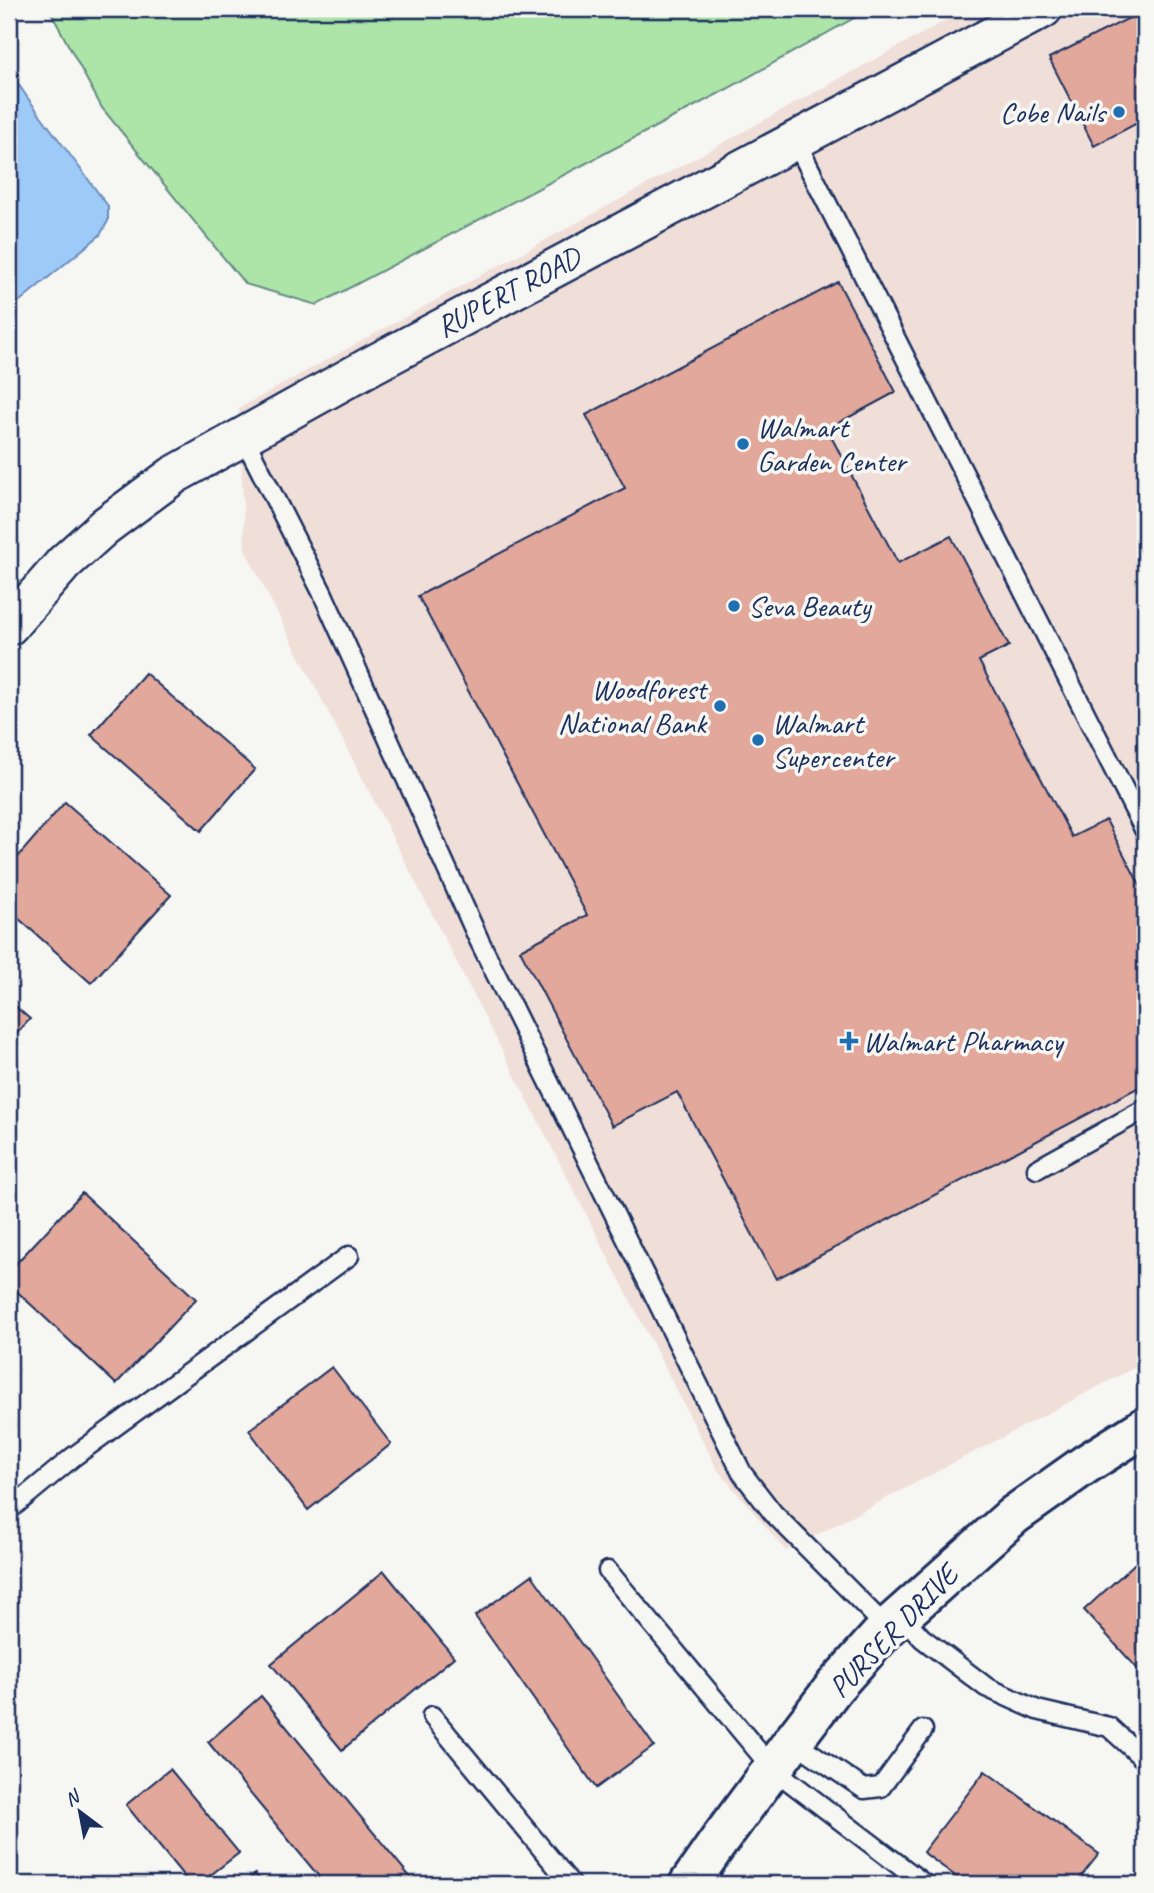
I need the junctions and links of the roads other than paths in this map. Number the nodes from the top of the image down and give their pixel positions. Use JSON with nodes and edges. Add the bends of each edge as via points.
{"nodes":[{"id":1,"x":1043,"y":9,"type":"edge"},
{"id":2,"x":795,"y":140,"type":"junction"},
{"id":3,"x":243,"y":436,"type":"junction"},
{"id":4,"x":9,"y":626,"type":"edge"},
{"id":5,"x":1145,"y":831,"type":"edge"},
{"id":6,"x":1145,"y":1109,"type":"edge"},
{"id":7,"x":1037,"y":1169,"type":"dead end"},
{"id":8,"x":349,"y":1256,"type":"dead end"},
{"id":9,"x":1145,"y":1427,"type":"edge"},
{"id":10,"x":9,"y":1510,"type":"edge"},
{"id":11,"x":608,"y":1571,"type":"dead end"},
{"id":12,"x":894,"y":1622,"type":"junction"},
{"id":13,"x":432,"y":1716,"type":"dead end"},
{"id":14,"x":923,"y":1730,"type":"dead end"},
{"id":15,"x":782,"y":1755,"type":"junction"},
{"id":16,"x":1145,"y":1760,"type":"edge"},
{"id":17,"x":571,"y":1884,"type":"edge"},
{"id":18,"x":689,"y":1884,"type":"edge"},
{"id":19,"x":924,"y":1884,"type":"edge"}],
"edges":[{"from":1,"to":2,"type":"street","name":"RUPERT ROAD"},
{"from":2,"to":3,"type":"street","name":"RUPERT ROAD"},
{"from":2,"to":5,"type":"lane"},
{"from":3,"to":4,"type":"street","name":"RUPERT ROAD","via":[[174,475],[105,526],[64,563]]},
{"from":3,"to":12,"type":"lane","via":[[322,592],[479,940],[742,1473],[773,1513]]},
{"from":6,"to":7,"type":"lane"},
{"from":8,"to":10,"type":"lane","via":[[73,1457]]},
{"from":9,"to":12,"type":"street","name":"PURSER DRIVE","via":[[1014,1515]]},
{"from":11,"to":15,"type":"lane"},
{"from":12,"to":15,"type":"street","name":"PURSER DRIVE","via":[[835,1686]]},
{"from":12,"to":16,"type":"lane","via":[[986,1687],[1037,1710],[1109,1727]]},
{"from":13,"to":17,"type":"lane"},
{"from":14,"to":15,"type":"lane","via":[[881,1787],[863,1789]]},
{"from":15,"to":18,"type":"street","name":"PURSER DRIVE"},
{"from":15,"to":19,"type":"lane"}]}
